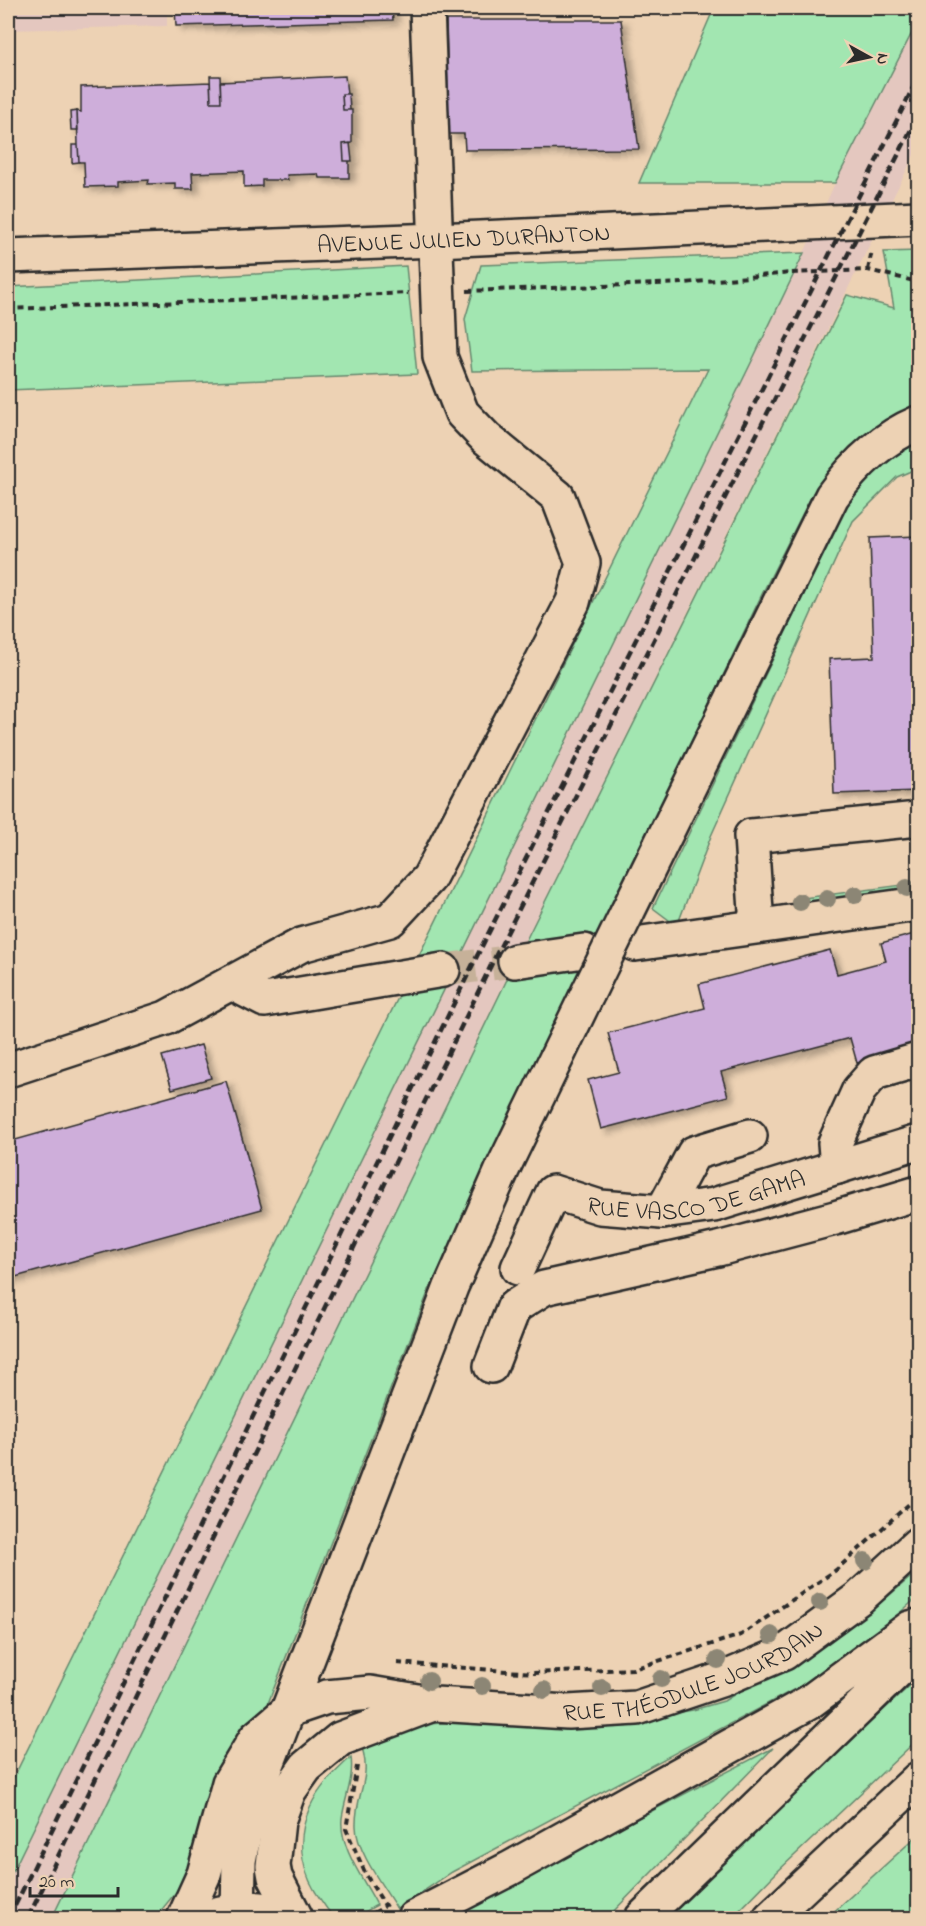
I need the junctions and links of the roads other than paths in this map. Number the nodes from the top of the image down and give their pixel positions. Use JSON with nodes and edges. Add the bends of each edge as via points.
{"nodes":[{"id":1,"x":427,"y":8,"type":"edge"},
{"id":2,"x":918,"y":218,"type":"edge"},
{"id":3,"x":436,"y":240,"type":"junction"},
{"id":4,"x":8,"y":256,"type":"edge"},
{"id":5,"x":918,"y":423,"type":"edge"},
{"id":6,"x":918,"y":819,"type":"edge"},
{"id":7,"x":918,"y":904,"type":"edge"},
{"id":8,"x":631,"y":928,"type":"junction"},
{"id":9,"x":744,"y":928,"type":"junction"},
{"id":10,"x":584,"y":951,"type":"dead end"},
{"id":11,"x":516,"y":961,"type":"tunnel mouth"},
{"id":12,"x":444,"y":970,"type":"tunnel mouth"},
{"id":13,"x":231,"y":983,"type":"junction"},
{"id":14,"x":918,"y":1060,"type":"edge"},
{"id":15,"x":8,"y":1070,"type":"edge"},
{"id":16,"x":750,"y":1136,"type":"dead end"},
{"id":17,"x":918,"y":1142,"type":"edge"},
{"id":18,"x":837,"y":1167,"type":"junction"},
{"id":19,"x":918,"y":1193,"type":"edge"},
{"id":20,"x":662,"y":1212,"type":"junction"},
{"id":21,"x":518,"y":1268,"type":"dead end"},
{"id":22,"x":491,"y":1366,"type":"dead end"},
{"id":23,"x":918,"y":1544,"type":"edge"},
{"id":24,"x":918,"y":1626,"type":"edge"},
{"id":25,"x":918,"y":1651,"type":"edge"},
{"id":26,"x":435,"y":1704,"type":"junction"},
{"id":27,"x":289,"y":1710,"type":"junction"},
{"id":28,"x":918,"y":1779,"type":"edge"},
{"id":29,"x":238,"y":1913,"type":"edge"},
{"id":30,"x":399,"y":1913,"type":"edge"},
{"id":31,"x":184,"y":1918,"type":"edge"},
{"id":32,"x":202,"y":1918,"type":"edge"},
{"id":33,"x":286,"y":1918,"type":"edge"},
{"id":34,"x":296,"y":1918,"type":"edge"},
{"id":35,"x":642,"y":1918,"type":"edge"},
{"id":36,"x":770,"y":1918,"type":"edge"}],
"edges":[{"from":1,"to":3,"type":"main road"},
{"from":2,"to":3,"type":"main road","name":"AVENUE JULIEN DURANTON"},
{"from":3,"to":4,"type":"main road","name":"AVENUE JULIEN DURANTON"},
{"from":3,"to":13,"type":"main road","via":[[440,357],[462,413],[486,438],[558,497],[584,563],[573,602],[429,878],[390,920],[301,945]]},
{"from":5,"to":8,"type":"main road","via":[[866,456],[832,496]]},
{"from":6,"to":9,"type":"main road","via":[[751,836]]},
{"from":7,"to":9,"type":"main road"},
{"from":8,"to":9,"type":"main road"},
{"from":8,"to":27,"type":"main road","bridge":true,"via":[[588,993],[503,1168],[451,1287]]},
{"from":10,"to":11,"type":"main road"},
{"from":12,"to":13,"type":"main road","via":[[265,1000]]},
{"from":13,"to":15,"type":"main road","via":[[166,1018]]},
{"from":14,"to":18,"type":"main road","via":[[874,1073],[859,1090],[835,1143]]},
{"from":16,"to":20,"type":"main road","via":[[694,1153]]},
{"from":17,"to":18,"type":"main road","name":"RUE VASCO DE GAMA"},
{"from":18,"to":20,"type":"main road","name":"RUE VASCO DE GAMA","via":[[714,1205]]},
{"from":19,"to":22,"type":"main road","via":[[718,1249],[544,1288],[514,1307]]},
{"from":20,"to":21,"type":"main road","name":"RUE VASCO DE GAMA","via":[[600,1207],[553,1192]]},
{"from":23,"to":26,"type":"main road","name":"RUE THÉODULE JOURDAIN","via":[[859,1598],[784,1653],[637,1708],[568,1712]]},
{"from":24,"to":30,"type":"main road","via":[[808,1703],[509,1869]]},
{"from":25,"to":35,"type":"main road"},
{"from":26,"to":27,"type":"main road","name":"RUE THÉODULE JOURDAIN","via":[[370,1693],[327,1697]]},
{"from":26,"to":34,"type":"main road","name":"RUE THÉODULE JOURDAIN","via":[[340,1739],[306,1767],[289,1791],[278,1821],[273,1866]]},
{"from":27,"to":29,"type":"main road","via":[[248,1814],[239,1861]]},
{"from":27,"to":31,"type":"main road","name":"RUE THÉODULE JOURDAIN","via":[[256,1738],[229,1783],[204,1874]]},
{"from":28,"to":36,"type":"main road"},
{"from":29,"to":32,"type":"main road"},
{"from":29,"to":33,"type":"main road","via":[[252,1908]]}]}
